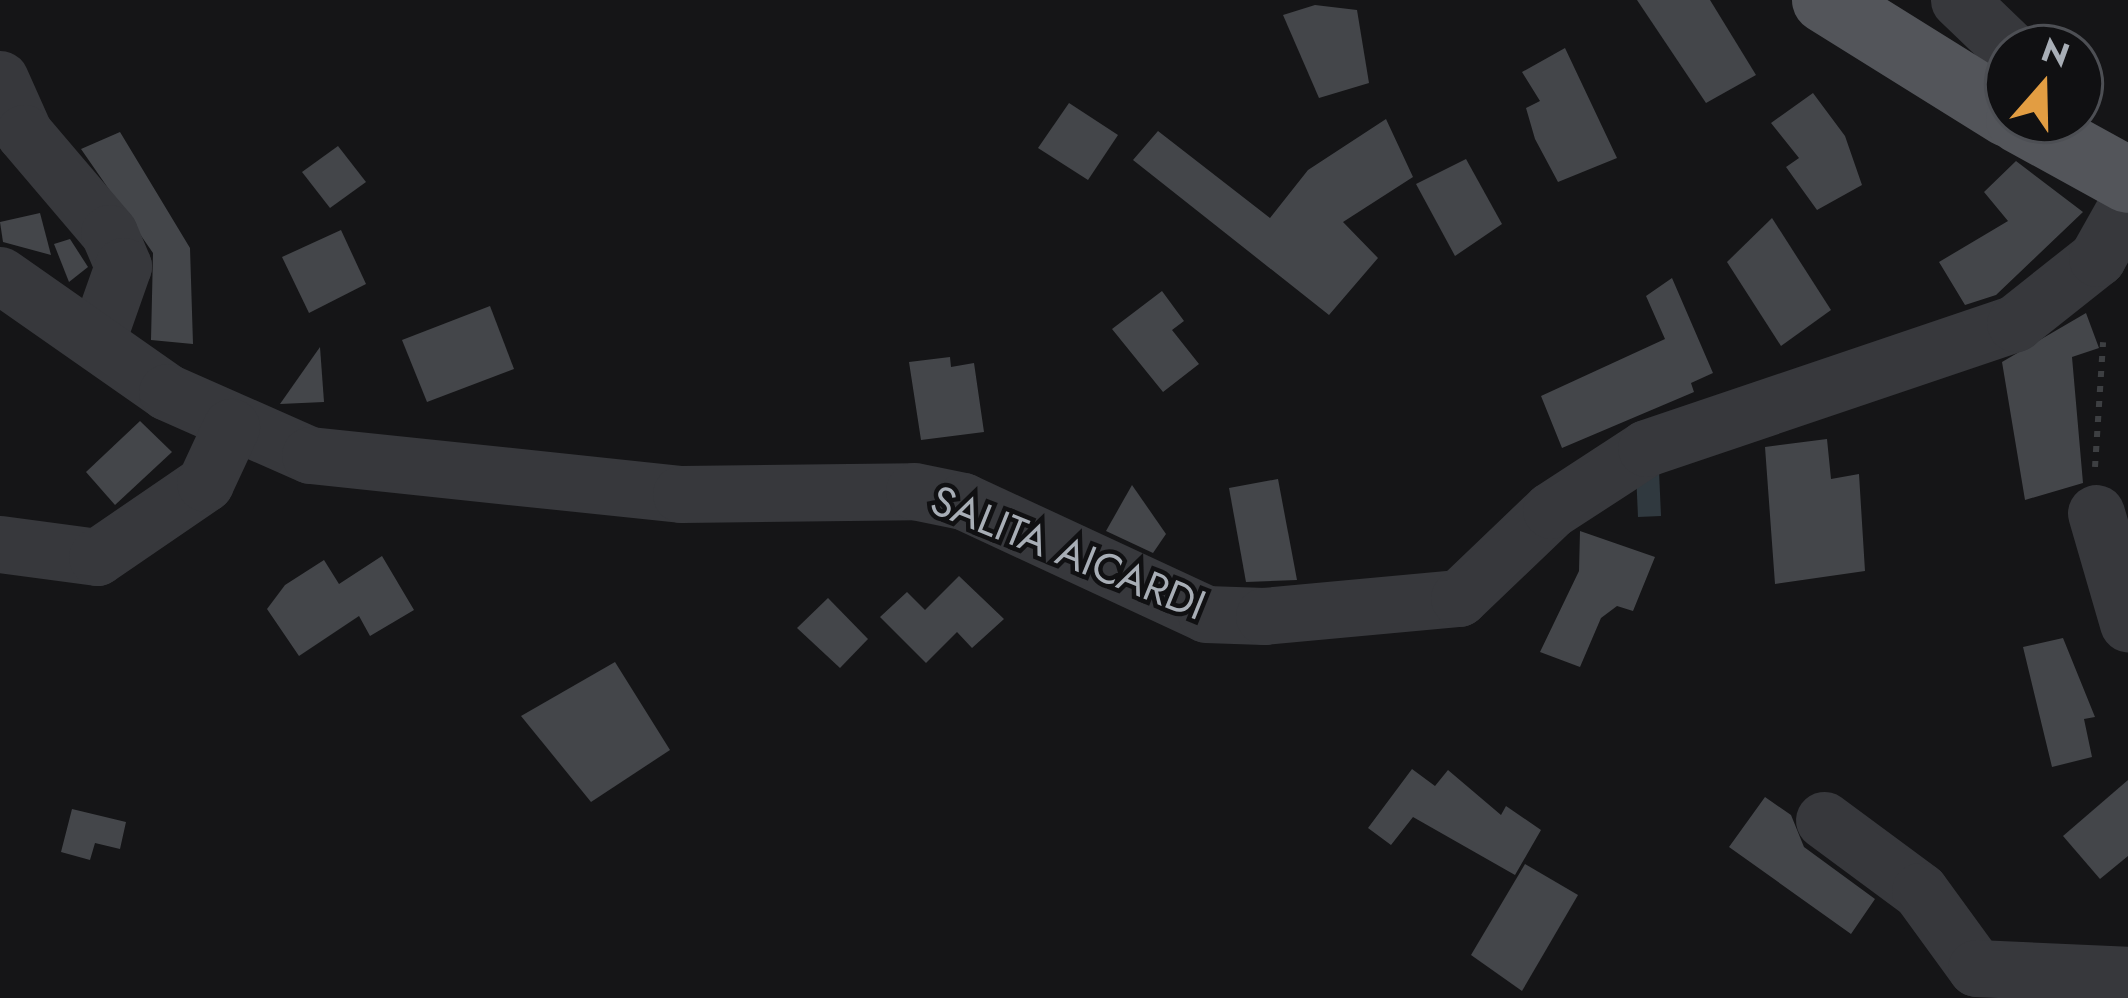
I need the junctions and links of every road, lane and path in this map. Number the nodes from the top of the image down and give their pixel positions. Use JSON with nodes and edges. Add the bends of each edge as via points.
{"nodes":[{"id":1,"x":1825,"y":0,"type":"edge"},
{"id":2,"x":1959,"y":0,"type":"edge"},
{"id":3,"x":1984,"y":24,"type":"edge"},
{"id":4,"x":0,"y":79,"type":"edge"},
{"id":5,"x":1984,"y":99,"type":"edge"},
{"id":6,"x":2104,"y":141,"type":"edge"},
{"id":7,"x":2063,"y":144,"type":"edge"},
{"id":8,"x":2128,"y":167,"type":"edge"},
{"id":9,"x":2128,"y":180,"type":"edge"},
{"id":10,"x":2128,"y":203,"type":"edge"},
{"id":11,"x":0,"y":275,"type":"edge"},
{"id":12,"x":97,"y":340,"type":"junction"},
{"id":13,"x":2103,"y":342,"type":"dead end"},
{"id":14,"x":231,"y":427,"type":"junction"},
{"id":15,"x":2096,"y":513,"type":"joint"},
{"id":16,"x":0,"y":544,"type":"edge"},
{"id":17,"x":2128,"y":623,"type":"edge"},
{"id":18,"x":1824,"y":820,"type":"dead end"},
{"id":19,"x":2128,"y":976,"type":"edge"}],
"edges":[{"from":1,"to":5,"type":"main road"},
{"from":2,"to":3,"type":"street"},
{"from":4,"to":12,"type":"street","via":[[24,133],[109,233],[123,266]]},
{"from":6,"to":8,"type":"street"},
{"from":7,"to":9,"type":"main road"},
{"from":10,"to":14,"type":"street","name":"SALITA AICARDI","via":[[2097,258],[2015,323],[1646,448],[1551,510],[1450,601],[1206,614],[962,501],[914,491],[681,494],[399,472]]},
{"from":11,"to":12,"type":"street","name":"SALITA AICARDI"},
{"from":12,"to":14,"type":"street","name":"SALITA AICARDI"},
{"from":13,"to":15,"type":"path"},
{"from":14,"to":16,"type":"street","via":[[205,483],[97,556]]},
{"from":15,"to":17,"type":"street"},
{"from":18,"to":19,"type":"street","via":[[1920,891],[1976,968]]}]}
